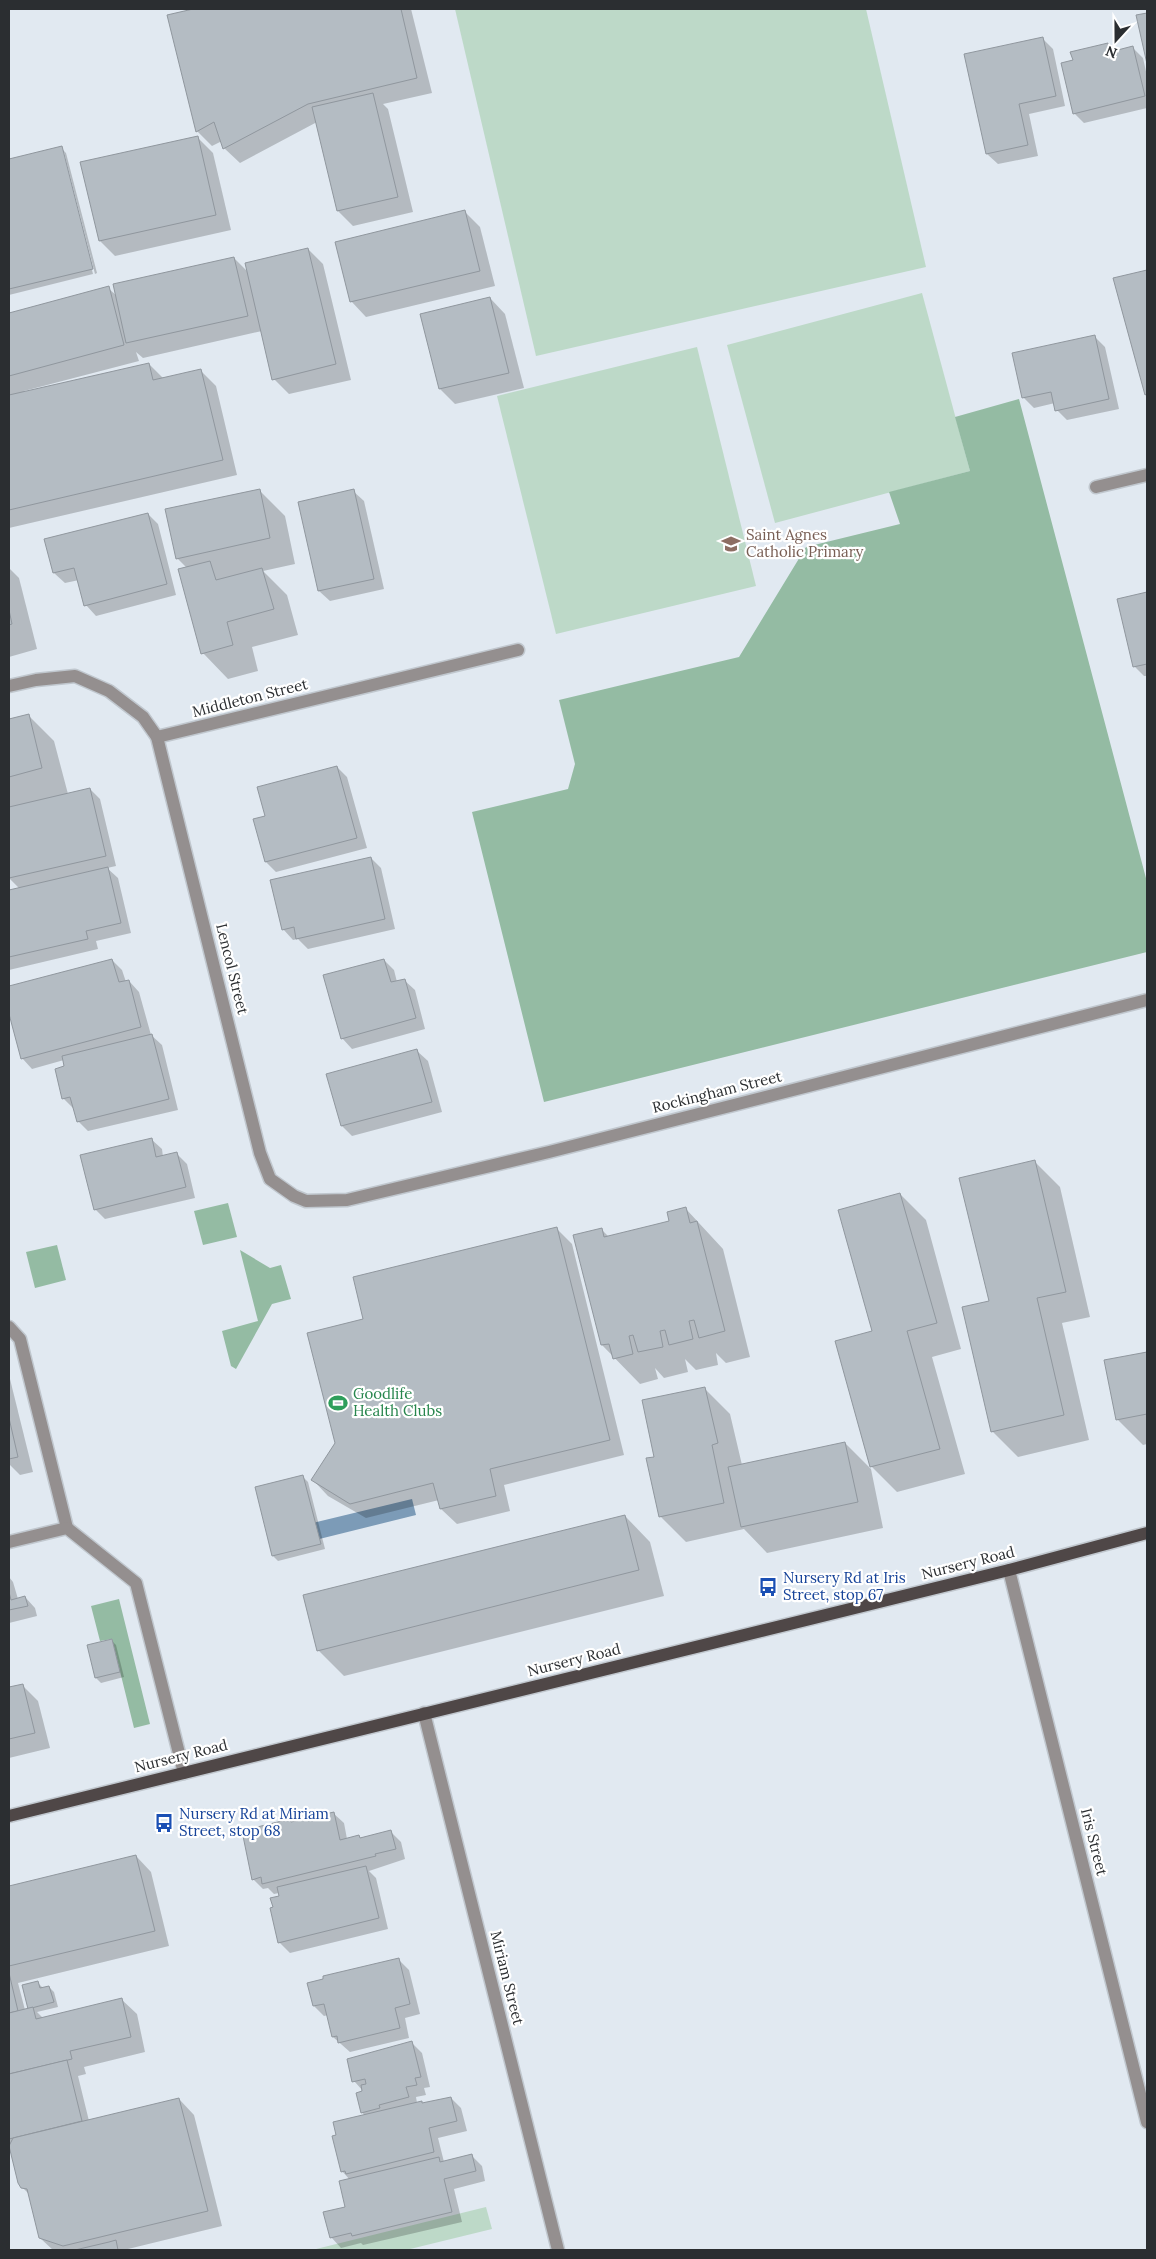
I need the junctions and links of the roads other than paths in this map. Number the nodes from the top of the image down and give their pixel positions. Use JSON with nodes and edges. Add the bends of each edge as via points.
{"nodes":[{"id":1,"x":1147,"y":474,"type":"edge"},
{"id":2,"x":1096,"y":487,"type":"dead end"},
{"id":3,"x":518,"y":650,"type":"dead end"},
{"id":4,"x":9,"y":686,"type":"edge"},
{"id":5,"x":158,"y":737,"type":"junction"},
{"id":6,"x":1147,"y":1000,"type":"edge"},
{"id":7,"x":294,"y":1196,"type":"joint"},
{"id":8,"x":9,"y":1327,"type":"edge"},
{"id":9,"x":67,"y":1528,"type":"junction"},
{"id":10,"x":1147,"y":1533,"type":"edge"},
{"id":11,"x":9,"y":1542,"type":"edge"},
{"id":12,"x":1010,"y":1570,"type":"junction"},
{"id":13,"x":424,"y":1713,"type":"junction"},
{"id":14,"x":184,"y":1772,"type":"junction"},
{"id":15,"x":9,"y":1816,"type":"edge"},
{"id":16,"x":1147,"y":2122,"type":"edge"},
{"id":17,"x":558,"y":2250,"type":"edge"}],
"edges":[{"from":1,"to":2,"type":"street"},
{"from":3,"to":5,"type":"street","name":"Middleton Street"},
{"from":4,"to":5,"type":"street","via":[[75,676],[109,690],[143,717]]},
{"from":5,"to":7,"type":"street","name":"Lencol Street","via":[[260,1153],[270,1180]]},
{"from":6,"to":7,"type":"street","name":"Rockingham Street","via":[[347,1200],[306,1201]]},
{"from":8,"to":9,"type":"street","via":[[20,1339]]},
{"from":9,"to":11,"type":"street"},
{"from":9,"to":14,"type":"street","via":[[136,1583]]},
{"from":10,"to":12,"type":"main road","name":"Nursery Road"},
{"from":12,"to":13,"type":"main road","name":"Nursery Road"},
{"from":12,"to":16,"type":"street","name":"Iris Street"},
{"from":13,"to":14,"type":"main road","name":"Nursery Road"},
{"from":13,"to":17,"type":"street","name":"Miriam Street"},
{"from":14,"to":15,"type":"main road","name":"Nursery Road"}]}
